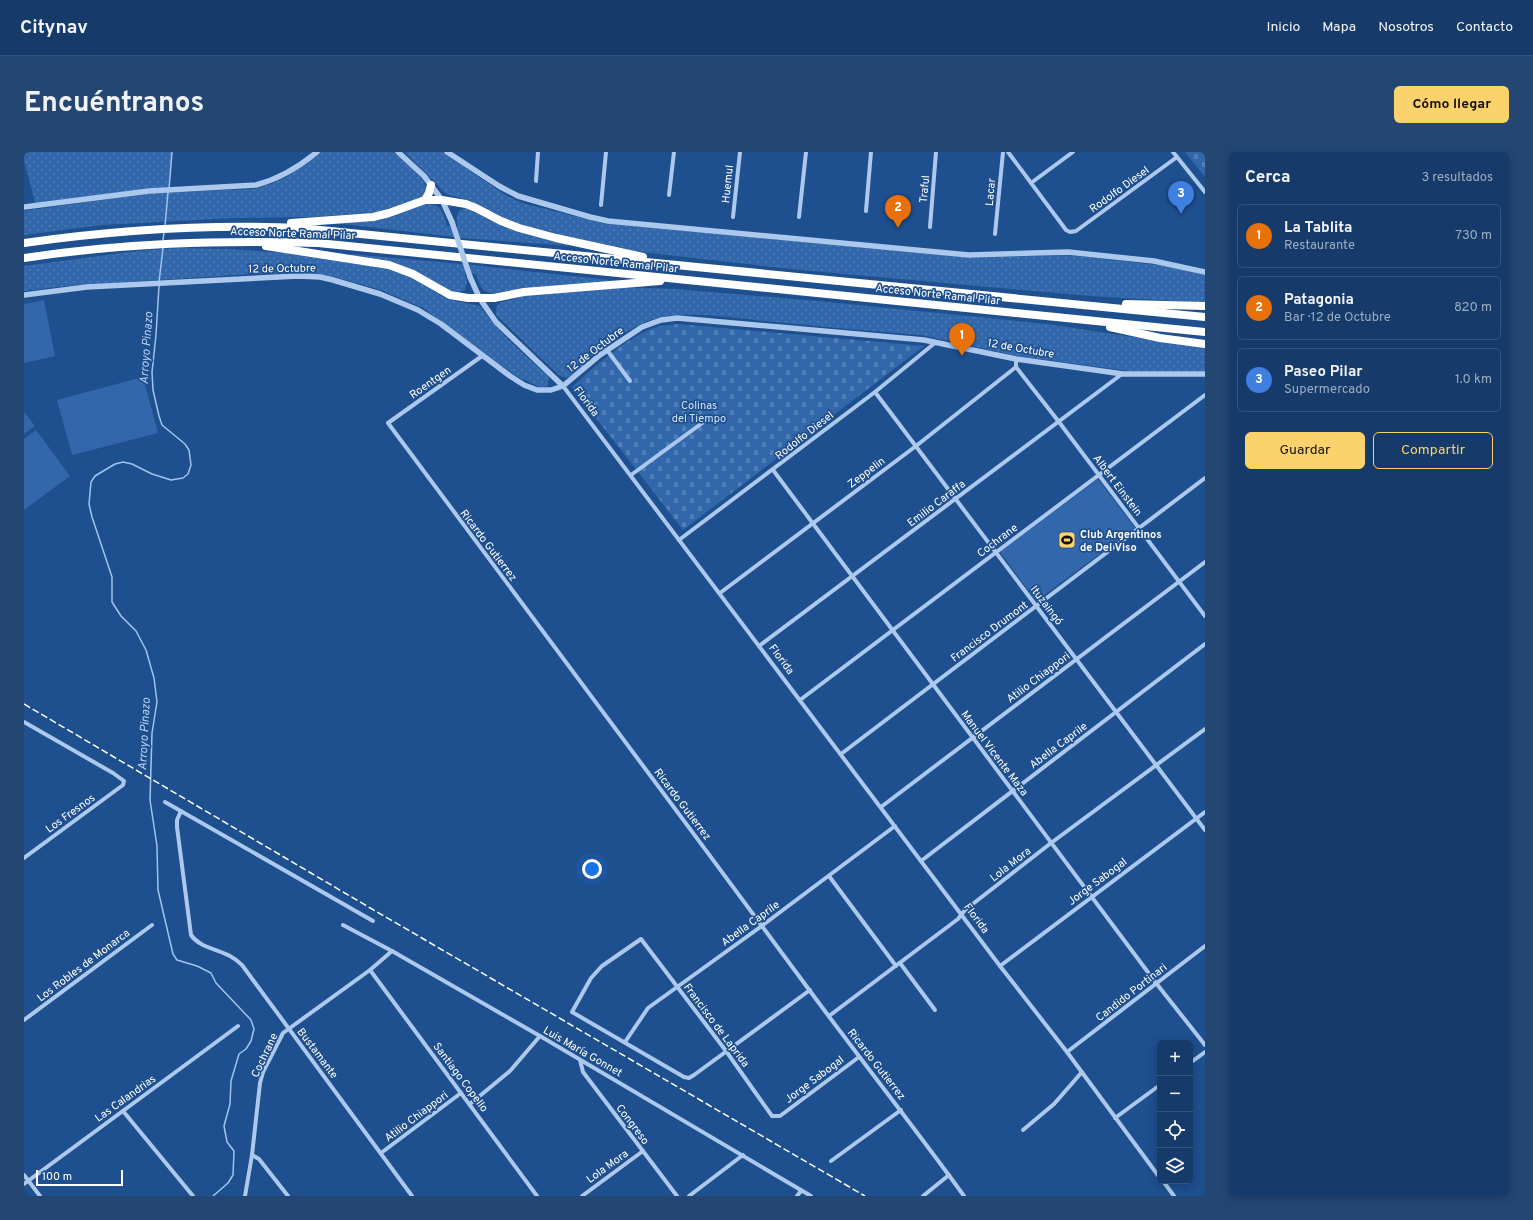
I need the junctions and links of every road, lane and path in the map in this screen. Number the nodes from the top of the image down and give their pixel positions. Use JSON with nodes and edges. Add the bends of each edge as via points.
{"nodes":[{"id":1,"x":317,"y":152,"type":"edge"},
{"id":2,"x":398,"y":152,"type":"edge"},
{"id":3,"x":447,"y":152,"type":"edge"},
{"id":4,"x":538,"y":152,"type":"edge"},
{"id":5,"x":606,"y":152,"type":"edge"},
{"id":6,"x":674,"y":152,"type":"edge"},
{"id":7,"x":740,"y":152,"type":"edge"},
{"id":8,"x":806,"y":152,"type":"edge"},
{"id":9,"x":871,"y":152,"type":"edge"},
{"id":10,"x":936,"y":152,"type":"edge"},
{"id":11,"x":1003,"y":152,"type":"edge"},
{"id":12,"x":1008,"y":152,"type":"edge"},
{"id":13,"x":1073,"y":152,"type":"edge"},
{"id":14,"x":1173,"y":152,"type":"edge"},
{"id":15,"x":1177,"y":157,"type":"junction"},
{"id":16,"x":536,"y":181,"type":"dead end"},
{"id":17,"x":1031,"y":183,"type":"junction"},
{"id":18,"x":431,"y":185,"type":"junction"},
{"id":19,"x":1205,"y":192,"type":"edge"},
{"id":20,"x":669,"y":195,"type":"dead end"},
{"id":21,"x":425,"y":200,"type":"junction"},
{"id":22,"x":442,"y":200,"type":"junction"},
{"id":23,"x":601,"y":205,"type":"dead end"},
{"id":24,"x":24,"y":208,"type":"edge"},
{"id":25,"x":866,"y":211,"type":"dead end"},
{"id":26,"x":733,"y":217,"type":"dead end"},
{"id":27,"x":799,"y":217,"type":"dead end"},
{"id":28,"x":258,"y":226,"type":"junction"},
{"id":29,"x":930,"y":227,"type":"dead end"},
{"id":30,"x":995,"y":234,"type":"dead end"},
{"id":31,"x":239,"y":241,"type":"junction"},
{"id":32,"x":24,"y":243,"type":"edge"},
{"id":33,"x":24,"y":258,"type":"edge"},
{"id":34,"x":683,"y":265,"type":"junction"},
{"id":35,"x":1205,"y":272,"type":"edge"},
{"id":36,"x":683,"y":280,"type":"junction"},
{"id":37,"x":24,"y":295,"type":"edge"},
{"id":38,"x":480,"y":298,"type":"junction"},
{"id":39,"x":1065,"y":303,"type":"junction"},
{"id":40,"x":1205,"y":306,"type":"edge"},
{"id":41,"x":1205,"y":317,"type":"edge"},
{"id":42,"x":1072,"y":319,"type":"junction"},
{"id":43,"x":1205,"y":332,"type":"edge"},
{"id":44,"x":936,"y":341,"type":"junction"},
{"id":45,"x":1205,"y":344,"type":"edge"},
{"id":46,"x":607,"y":350,"type":"junction"},
{"id":47,"x":482,"y":356,"type":"junction"},
{"id":48,"x":1016,"y":359,"type":"junction"},
{"id":49,"x":1016,"y":367,"type":"junction"},
{"id":50,"x":1123,"y":374,"type":"junction"},
{"id":51,"x":1205,"y":374,"type":"edge"},
{"id":52,"x":630,"y":381,"type":"dead end"},
{"id":53,"x":563,"y":386,"type":"junction"},
{"id":54,"x":875,"y":392,"type":"junction"},
{"id":55,"x":1203,"y":396,"type":"edge"},
{"id":56,"x":1205,"y":402,"type":"edge"},
{"id":57,"x":709,"y":418,"type":"dead end"},
{"id":58,"x":1059,"y":422,"type":"junction"},
{"id":59,"x":388,"y":423,"type":"joint"},
{"id":60,"x":916,"y":446,"type":"junction"},
{"id":61,"x":773,"y":470,"type":"junction"},
{"id":62,"x":630,"y":475,"type":"junction"},
{"id":63,"x":1099,"y":475,"type":"junction"},
{"id":64,"x":1205,"y":478,"type":"edge"},
{"id":65,"x":956,"y":499,"type":"junction"},
{"id":66,"x":813,"y":524,"type":"junction"},
{"id":67,"x":1139,"y":528,"type":"junction"},
{"id":68,"x":679,"y":540,"type":"junction"},
{"id":69,"x":996,"y":552,"type":"junction"},
{"id":70,"x":1205,"y":562,"type":"edge"},
{"id":71,"x":852,"y":576,"type":"junction"},
{"id":72,"x":1179,"y":581,"type":"junction"},
{"id":73,"x":720,"y":594,"type":"junction"},
{"id":74,"x":1036,"y":606,"type":"junction"},
{"id":75,"x":1205,"y":616,"type":"edge"},
{"id":76,"x":892,"y":630,"type":"junction"},
{"id":77,"x":1205,"y":644,"type":"edge"},
{"id":78,"x":759,"y":646,"type":"junction"},
{"id":79,"x":1076,"y":659,"type":"junction"},
{"id":80,"x":933,"y":684,"type":"junction"},
{"id":81,"x":800,"y":700,"type":"junction"},
{"id":82,"x":1116,"y":712,"type":"junction"},
{"id":83,"x":24,"y":722,"type":"edge"},
{"id":84,"x":1205,"y":729,"type":"edge"},
{"id":85,"x":973,"y":738,"type":"junction"},
{"id":86,"x":841,"y":754,"type":"junction"},
{"id":87,"x":1156,"y":765,"type":"junction"},
{"id":88,"x":1013,"y":791,"type":"junction"},
{"id":89,"x":165,"y":802,"type":"dead end"},
{"id":90,"x":881,"y":807,"type":"junction"},
{"id":91,"x":181,"y":811,"type":"junction"},
{"id":92,"x":1205,"y":812,"type":"edge"},
{"id":93,"x":1196,"y":818,"type":"junction"},
{"id":94,"x":895,"y":826,"type":"junction"},
{"id":95,"x":1205,"y":830,"type":"edge"},
{"id":96,"x":1051,"y":843,"type":"junction"},
{"id":97,"x":24,"y":858,"type":"edge"},
{"id":98,"x":921,"y":861,"type":"junction"},
{"id":99,"x":829,"y":876,"type":"junction"},
{"id":100,"x":1092,"y":896,"type":"junction"},
{"id":101,"x":962,"y":915,"type":"junction"},
{"id":102,"x":373,"y":921,"type":"dead end"},
{"id":103,"x":152,"y":925,"type":"dead end"},
{"id":104,"x":343,"y":925,"type":"dead end"},
{"id":105,"x":763,"y":925,"type":"junction"},
{"id":106,"x":1205,"y":946,"type":"edge"},
{"id":107,"x":392,"y":951,"type":"junction"},
{"id":108,"x":898,"y":964,"type":"junction"},
{"id":109,"x":1000,"y":966,"type":"junction"},
{"id":110,"x":370,"y":970,"type":"junction"},
{"id":111,"x":1156,"y":983,"type":"junction"},
{"id":112,"x":677,"y":986,"type":"junction"},
{"id":113,"x":810,"y":990,"type":"junction"},
{"id":114,"x":935,"y":1010,"type":"dead end"},
{"id":115,"x":829,"y":1016,"type":"junction"},
{"id":116,"x":24,"y":1020,"type":"edge"},
{"id":117,"x":238,"y":1026,"type":"dead end"},
{"id":118,"x":288,"y":1029,"type":"junction"},
{"id":119,"x":540,"y":1036,"type":"junction"},
{"id":120,"x":625,"y":1042,"type":"junction"},
{"id":121,"x":1205,"y":1045,"type":"edge"},
{"id":122,"x":726,"y":1052,"type":"junction"},
{"id":123,"x":1067,"y":1052,"type":"junction"},
{"id":124,"x":1205,"y":1052,"type":"edge"},
{"id":125,"x":859,"y":1057,"type":"junction"},
{"id":126,"x":580,"y":1060,"type":"junction"},
{"id":127,"x":1193,"y":1061,"type":"edge"},
{"id":128,"x":1082,"y":1072,"type":"junction"},
{"id":129,"x":1157,"y":1087,"type":"edge"},
{"id":130,"x":462,"y":1093,"type":"junction"},
{"id":131,"x":470,"y":1104,"type":"junction"},
{"id":132,"x":901,"y":1110,"type":"junction"},
{"id":133,"x":123,"y":1111,"type":"junction"},
{"id":134,"x":780,"y":1116,"type":"joint"},
{"id":135,"x":1115,"y":1118,"type":"junction"},
{"id":136,"x":1023,"y":1130,"type":"dead end"},
{"id":137,"x":643,"y":1152,"type":"junction"},
{"id":138,"x":381,"y":1153,"type":"junction"},
{"id":139,"x":252,"y":1155,"type":"junction"},
{"id":140,"x":743,"y":1155,"type":"junction"},
{"id":141,"x":831,"y":1161,"type":"dead end"},
{"id":142,"x":1157,"y":1174,"type":"edge"},
{"id":143,"x":24,"y":1175,"type":"edge"},
{"id":144,"x":949,"y":1175,"type":"junction"},
{"id":145,"x":29,"y":1181,"type":"junction"},
{"id":146,"x":24,"y":1184,"type":"edge"},
{"id":147,"x":1165,"y":1184,"type":"edge"},
{"id":148,"x":801,"y":1191,"type":"junction"},
{"id":149,"x":40,"y":1196,"type":"edge"},
{"id":150,"x":192,"y":1196,"type":"edge"},
{"id":151,"x":245,"y":1196,"type":"edge"},
{"id":152,"x":288,"y":1196,"type":"edge"},
{"id":153,"x":412,"y":1196,"type":"edge"},
{"id":154,"x":537,"y":1196,"type":"edge"},
{"id":155,"x":582,"y":1196,"type":"edge"},
{"id":156,"x":677,"y":1196,"type":"edge"},
{"id":157,"x":689,"y":1196,"type":"edge"},
{"id":158,"x":797,"y":1196,"type":"edge"},
{"id":159,"x":811,"y":1196,"type":"edge"},
{"id":160,"x":923,"y":1196,"type":"edge"},
{"id":161,"x":964,"y":1196,"type":"edge"},
{"id":162,"x":1174,"y":1196,"type":"edge"}],
"edges":[{"from":1,"to":24,"type":"street","via":[[294,168],[266,182],[241,187],[148,191]]},
{"from":2,"to":18,"type":"street","name":"Florida"},
{"from":3,"to":35,"type":"street","via":[[518,196],[608,220],[969,255],[1068,252],[1158,262]]},
{"from":4,"to":16,"type":"street"},
{"from":5,"to":23,"type":"street"},
{"from":6,"to":20,"type":"street"},
{"from":7,"to":26,"type":"street","name":"Huemul"},
{"from":8,"to":27,"type":"street"},
{"from":9,"to":25,"type":"street"},
{"from":10,"to":29,"type":"street","name":"Traful"},
{"from":11,"to":30,"type":"street","name":"Lacar"},
{"from":12,"to":17,"type":"street"},
{"from":13,"to":17,"type":"street"},
{"from":14,"to":15,"type":"street"},
{"from":15,"to":17,"type":"street","name":"Rodolfo Diesel","via":[[1076,231],[1066,230]]},
{"from":15,"to":19,"type":"street"},
{"from":18,"to":21,"type":"highway"},
{"from":18,"to":22,"type":"street","name":"Florida"},
{"from":21,"to":22,"type":"highway"},
{"from":21,"to":28,"type":"highway","via":[[373,217]]},
{"from":22,"to":34,"type":"highway","via":[[466,204],[510,225],[541,234]]},
{"from":22,"to":38,"type":"street","name":"Florida","bridge":true},
{"from":28,"to":32,"type":"highway","name":"Acceso Norte Ramal Pilar","via":[[147,229]]},
{"from":28,"to":34,"type":"highway","name":"Acceso Norte Ramal Pilar","via":[[334,230]]},
{"from":31,"to":33,"type":"highway","name":"Acceso Norte Ramal Pilar","via":[[103,247]]},
{"from":31,"to":36,"type":"highway","name":"Acceso Norte Ramal Pilar","via":[[338,245]]},
{"from":31,"to":38,"type":"highway","via":[[389,265],[413,274],[450,295]]},
{"from":34,"to":39,"type":"highway","name":"Acceso Norte Ramal Pilar"},
{"from":36,"to":38,"type":"highway","via":[[524,292]]},
{"from":36,"to":42,"type":"highway","name":"Acceso Norte Ramal Pilar"},
{"from":37,"to":47,"type":"street","name":"12 de Octubre","via":[[73,288],[172,282],[298,276],[333,280],[412,307],[441,324]]},
{"from":38,"to":53,"type":"street","name":"Florida","via":[[502,328]]},
{"from":39,"to":40,"type":"highway"},
{"from":39,"to":41,"type":"highway","name":"Acceso Norte Ramal Pilar"},
{"from":42,"to":43,"type":"highway","name":"Acceso Norte Ramal Pilar"},
{"from":42,"to":45,"type":"highway","via":[[1160,338]]},
{"from":44,"to":46,"type":"street","name":"12 de Octubre","via":[[677,318],[661,320],[642,327]]},
{"from":44,"to":48,"type":"street","name":"12 de Octubre"},
{"from":44,"to":54,"type":"street","name":"Rodolfo Diesel"},
{"from":46,"to":52,"type":"street"},
{"from":46,"to":53,"type":"street","name":"12 de Octubre"},
{"from":47,"to":53,"type":"street","name":"12 de Octubre","via":[[532,389],[551,390]]},
{"from":47,"to":59,"type":"street","name":"Roentgen"},
{"from":48,"to":49,"type":"street"},
{"from":48,"to":50,"type":"street","name":"12 de Octubre"},
{"from":49,"to":58,"type":"street","name":"Albert Einstein"},
{"from":49,"to":60,"type":"street","name":"Zeppelin"},
{"from":50,"to":51,"type":"street","name":"12 de Octubre"},
{"from":50,"to":58,"type":"street","name":"Emilio Caraffa"},
{"from":53,"to":62,"type":"street","name":"Florida"},
{"from":54,"to":60,"type":"street","name":"Ituzaingó"},
{"from":54,"to":61,"type":"street","name":"Rodolfo Diesel"},
{"from":55,"to":56,"type":"street"},
{"from":55,"to":63,"type":"street","name":"Cochrane"},
{"from":57,"to":62,"type":"street"},
{"from":58,"to":63,"type":"street","name":"Albert Einstein"},
{"from":58,"to":65,"type":"street","name":"Emilio Caraffa"},
{"from":59,"to":105,"type":"street","name":"Ricardo Gutierrez"},
{"from":60,"to":65,"type":"street","name":"Ituzaingó"},
{"from":60,"to":66,"type":"street","name":"Zeppelin"},
{"from":61,"to":66,"type":"street","name":"Manuel Vicente Maza"},
{"from":61,"to":68,"type":"street","name":"Rodolfo Diesel"},
{"from":62,"to":68,"type":"street","name":"Florida"},
{"from":63,"to":67,"type":"street","name":"Albert Einstein"},
{"from":63,"to":69,"type":"street","name":"Cochrane"},
{"from":64,"to":67,"type":"street","name":"Francisco Drumont"},
{"from":65,"to":69,"type":"street","name":"Ituzaingó"},
{"from":65,"to":71,"type":"street","name":"Emilio Caraffa"},
{"from":66,"to":71,"type":"street","name":"Manuel Vicente Maza"},
{"from":66,"to":73,"type":"street","name":"Zeppelin"},
{"from":67,"to":72,"type":"street","name":"Albert Einstein"},
{"from":67,"to":74,"type":"street","name":"Francisco Drumont"},
{"from":68,"to":73,"type":"street","name":"Florida"},
{"from":69,"to":74,"type":"street","name":"Ituzaingó"},
{"from":69,"to":76,"type":"street","name":"Cochrane"},
{"from":70,"to":72,"type":"street","name":"Atilio Chiappori"},
{"from":71,"to":76,"type":"street","name":"Manuel Vicente Maza"},
{"from":71,"to":78,"type":"street","name":"Emilio Caraffa"},
{"from":72,"to":75,"type":"street","name":"Albert Einstein"},
{"from":72,"to":79,"type":"street","name":"Atilio Chiappori"},
{"from":73,"to":78,"type":"street","name":"Florida"},
{"from":74,"to":79,"type":"street","name":"Ituzaingó"},
{"from":74,"to":80,"type":"street","name":"Francisco Drumont"},
{"from":76,"to":80,"type":"street","name":"Manuel Vicente Maza"},
{"from":76,"to":81,"type":"street","name":"Cochrane"},
{"from":77,"to":82,"type":"street","name":"Abella Caprile"},
{"from":78,"to":81,"type":"street","name":"Florida"},
{"from":79,"to":82,"type":"street","name":"Ituzaingó"},
{"from":79,"to":85,"type":"street","name":"Atilio Chiappori"},
{"from":80,"to":85,"type":"street","name":"Manuel Vicente Maza"},
{"from":80,"to":86,"type":"street","name":"Francisco Drumont"},
{"from":81,"to":86,"type":"street","name":"Florida"},
{"from":82,"to":87,"type":"street","name":"Ituzaingó"},
{"from":82,"to":88,"type":"street","name":"Abella Caprile"},
{"from":83,"to":97,"type":"street","name":"Los Fresnos","via":[[124,781],[123,786]]},
{"from":84,"to":87,"type":"street","name":"Lola Mora"},
{"from":85,"to":88,"type":"street","name":"Manuel Vicente Maza"},
{"from":85,"to":90,"type":"street","name":"Atilio Chiappori"},
{"from":86,"to":90,"type":"street","name":"Florida"},
{"from":87,"to":93,"type":"street","name":"Ituzaingó"},
{"from":87,"to":96,"type":"street","name":"Lola Mora"},
{"from":88,"to":96,"type":"street","name":"Manuel Vicente Maza"},
{"from":88,"to":98,"type":"street","name":"Abella Caprile"},
{"from":89,"to":91,"type":"street"},
{"from":90,"to":94,"type":"street","name":"Florida"},
{"from":91,"to":102,"type":"street"},
{"from":91,"to":118,"type":"street","name":"Bustamante","via":[[177,827],[190,930],[194,939],[238,961]]},
{"from":92,"to":93,"type":"street","name":"Jorge Sabogal"},
{"from":93,"to":95,"type":"street","name":"Ituzaingó"},
{"from":93,"to":100,"type":"street","name":"Jorge Sabogal"},
{"from":94,"to":98,"type":"street","name":"Florida"},
{"from":94,"to":99,"type":"street","name":"Abella Caprile"},
{"from":96,"to":100,"type":"street","name":"Manuel Vicente Maza"},
{"from":96,"to":101,"type":"street","name":"Lola Mora","via":[[965,910]]},
{"from":98,"to":101,"type":"street","name":"Florida"},
{"from":99,"to":105,"type":"street","name":"Abella Caprile"},
{"from":99,"to":108,"type":"street"},
{"from":100,"to":109,"type":"street","name":"Jorge Sabogal"},
{"from":100,"to":111,"type":"street","name":"Manuel Vicente Maza"},
{"from":101,"to":108,"type":"street","name":"Lola Mora"},
{"from":101,"to":109,"type":"street","name":"Florida"},
{"from":103,"to":116,"type":"street","name":"Los Robles de Monarca"},
{"from":104,"to":107,"type":"street","name":"Luis María Gonnet"},
{"from":105,"to":112,"type":"street","name":"Abella Caprile"},
{"from":105,"to":113,"type":"street","name":"Ricardo Gutierrez"},
{"from":106,"to":111,"type":"street","name":"Candido Portinari"},
{"from":107,"to":110,"type":"street","name":"Cochrane"},
{"from":107,"to":119,"type":"street","name":"Luis María Gonnet"},
{"from":108,"to":114,"type":"street"},
{"from":108,"to":115,"type":"street","name":"Lola Mora"},
{"from":109,"to":123,"type":"street","name":"Florida"},
{"from":110,"to":118,"type":"street","name":"Cochrane"},
{"from":110,"to":130,"type":"street","name":"Santiago Copello"},
{"from":111,"to":121,"type":"street","name":"Manuel Vicente Maza"},
{"from":111,"to":123,"type":"street","name":"Candido Portinari"},
{"from":112,"to":120,"type":"street","name":"Abella Caprile","via":[[648,1008]]},
{"from":112,"to":120,"type":"street","name":"Francisco de Laprida","via":[[641,939],[602,966],[591,978],[572,1012]]},
{"from":112,"to":122,"type":"street","name":"Francisco de Laprida"},
{"from":113,"to":115,"type":"street","name":"Ricardo Gutierrez"},
{"from":113,"to":122,"type":"street"},
{"from":115,"to":125,"type":"street","name":"Ricardo Gutierrez"},
{"from":117,"to":133,"type":"street","name":"Las Calandrias"},
{"from":118,"to":138,"type":"street","name":"Bustamante"},
{"from":118,"to":139,"type":"street","name":"Cochrane","via":[[283,1033],[261,1077]]},
{"from":119,"to":126,"type":"street","name":"Luis María Gonnet"},
{"from":119,"to":131,"type":"street","via":[[510,1071]]},
{"from":120,"to":122,"type":"street","via":[[689,1078]]},
{"from":122,"to":134,"type":"street","name":"Francisco de Laprida","via":[[772,1116]]},
{"from":123,"to":128,"type":"street","name":"Florida"},
{"from":124,"to":127,"type":"street"},
{"from":125,"to":132,"type":"street","name":"Ricardo Gutierrez"},
{"from":125,"to":134,"type":"street","name":"Jorge Sabogal"},
{"from":126,"to":137,"type":"street","name":"Congreso","via":[[583,1072]]},
{"from":126,"to":140,"type":"street","name":"Luis María Gonnet"},
{"from":128,"to":135,"type":"street","name":"Florida"},
{"from":128,"to":136,"type":"street","via":[[1054,1104]]},
{"from":129,"to":135,"type":"street"},
{"from":130,"to":131,"type":"street","name":"Santiago Copello"},
{"from":130,"to":138,"type":"street","name":"Atilio Chiappori"},
{"from":131,"to":154,"type":"street","name":"Santiago Copello"},
{"from":132,"to":141,"type":"street"},
{"from":132,"to":144,"type":"street","name":"Ricardo Gutierrez"},
{"from":133,"to":145,"type":"street","name":"Las Calandrias"},
{"from":133,"to":150,"type":"street"},
{"from":135,"to":142,"type":"street","name":"Florida"},
{"from":137,"to":155,"type":"street","name":"Lola Mora"},
{"from":137,"to":156,"type":"street","name":"Congreso"},
{"from":138,"to":153,"type":"street","name":"Bustamante"},
{"from":139,"to":151,"type":"street","name":"Cochrane"},
{"from":139,"to":152,"type":"street","via":[[259,1159]]},
{"from":140,"to":148,"type":"street","name":"Luis María Gonnet"},
{"from":140,"to":157,"type":"street"},
{"from":143,"to":145,"type":"street"},
{"from":144,"to":160,"type":"street"},
{"from":144,"to":161,"type":"street","name":"Ricardo Gutierrez"},
{"from":145,"to":146,"type":"street","name":"Las Calandrias"},
{"from":145,"to":149,"type":"street"},
{"from":147,"to":162,"type":"street"},
{"from":148,"to":158,"type":"street"},
{"from":148,"to":159,"type":"street","name":"Luis María Gonnet"}]}
